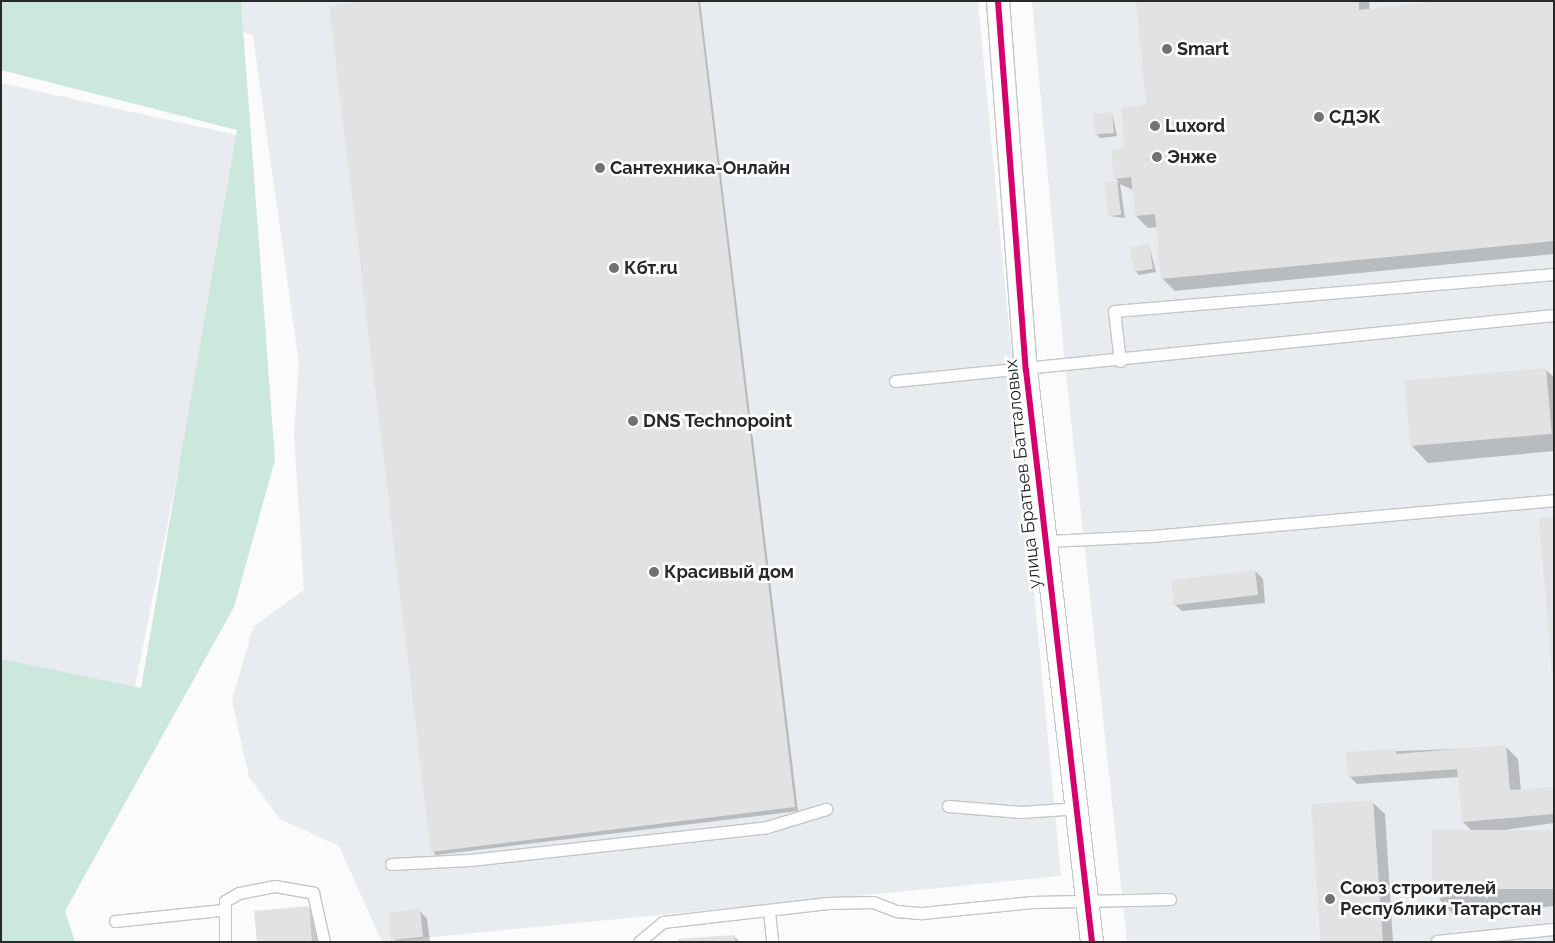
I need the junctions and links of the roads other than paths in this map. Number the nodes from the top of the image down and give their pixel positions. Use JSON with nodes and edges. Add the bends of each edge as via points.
{"nodes":[{"id":1,"x":998,"y":1,"type":"edge"},
{"id":2,"x":1554,"y":274,"type":"edge"},
{"id":3,"x":1554,"y":315,"type":"edge"},
{"id":4,"x":1120,"y":361,"type":"junction"},
{"id":5,"x":1026,"y":370,"type":"junction"},
{"id":6,"x":895,"y":381,"type":"dead end"},
{"id":7,"x":1554,"y":500,"type":"edge"},
{"id":8,"x":1048,"y":541,"type":"junction"},
{"id":9,"x":948,"y":806,"type":"dead end"},
{"id":10,"x":1078,"y":808,"type":"junction"},
{"id":11,"x":826,"y":809,"type":"dead end"},
{"id":12,"x":391,"y":864,"type":"dead end"},
{"id":13,"x":1170,"y":899,"type":"dead end"},
{"id":14,"x":1087,"y":901,"type":"junction"},
{"id":15,"x":222,"y":910,"type":"junction"},
{"id":16,"x":769,"y":911,"type":"junction"},
{"id":17,"x":115,"y":921,"type":"dead end"},
{"id":18,"x":1554,"y":929,"type":"edge"},
{"id":19,"x":1438,"y":941,"type":"edge"},
{"id":20,"x":225,"y":942,"type":"edge"},
{"id":21,"x":324,"y":942,"type":"edge"},
{"id":22,"x":639,"y":942,"type":"edge"},
{"id":23,"x":772,"y":942,"type":"edge"},
{"id":24,"x":1092,"y":942,"type":"edge"}],
"edges":[{"from":1,"to":5,"type":"street","name":"улица Братьев Батталовых"},
{"from":2,"to":4,"type":"lane","via":[[1114,312]]},
{"from":3,"to":4,"type":"lane"},
{"from":4,"to":5,"type":"lane"},
{"from":5,"to":6,"type":"lane"},
{"from":5,"to":8,"type":"street","name":"улица Братьев Батталовых"},
{"from":7,"to":8,"type":"lane","via":[[1152,536]]},
{"from":8,"to":10,"type":"street","name":"улица Братьев Батталовых"},
{"from":9,"to":10,"type":"lane","via":[[1021,812]]},
{"from":10,"to":14,"type":"street","name":"улица Братьев Батталовых"},
{"from":11,"to":12,"type":"lane","via":[[767,827],[470,860]]},
{"from":13,"to":14,"type":"lane"},
{"from":14,"to":16,"type":"lane","via":[[922,913],[898,911],[874,902]]},
{"from":14,"to":24,"type":"street","name":"улица Братьев Батталовых"},
{"from":15,"to":17,"type":"lane"},
{"from":15,"to":20,"type":"lane"},
{"from":15,"to":21,"type":"lane","via":[[225,901],[240,893],[275,886],[313,893]]},
{"from":16,"to":22,"type":"lane","via":[[663,922]]},
{"from":16,"to":23,"type":"lane"},
{"from":18,"to":19,"type":"lane"}]}
